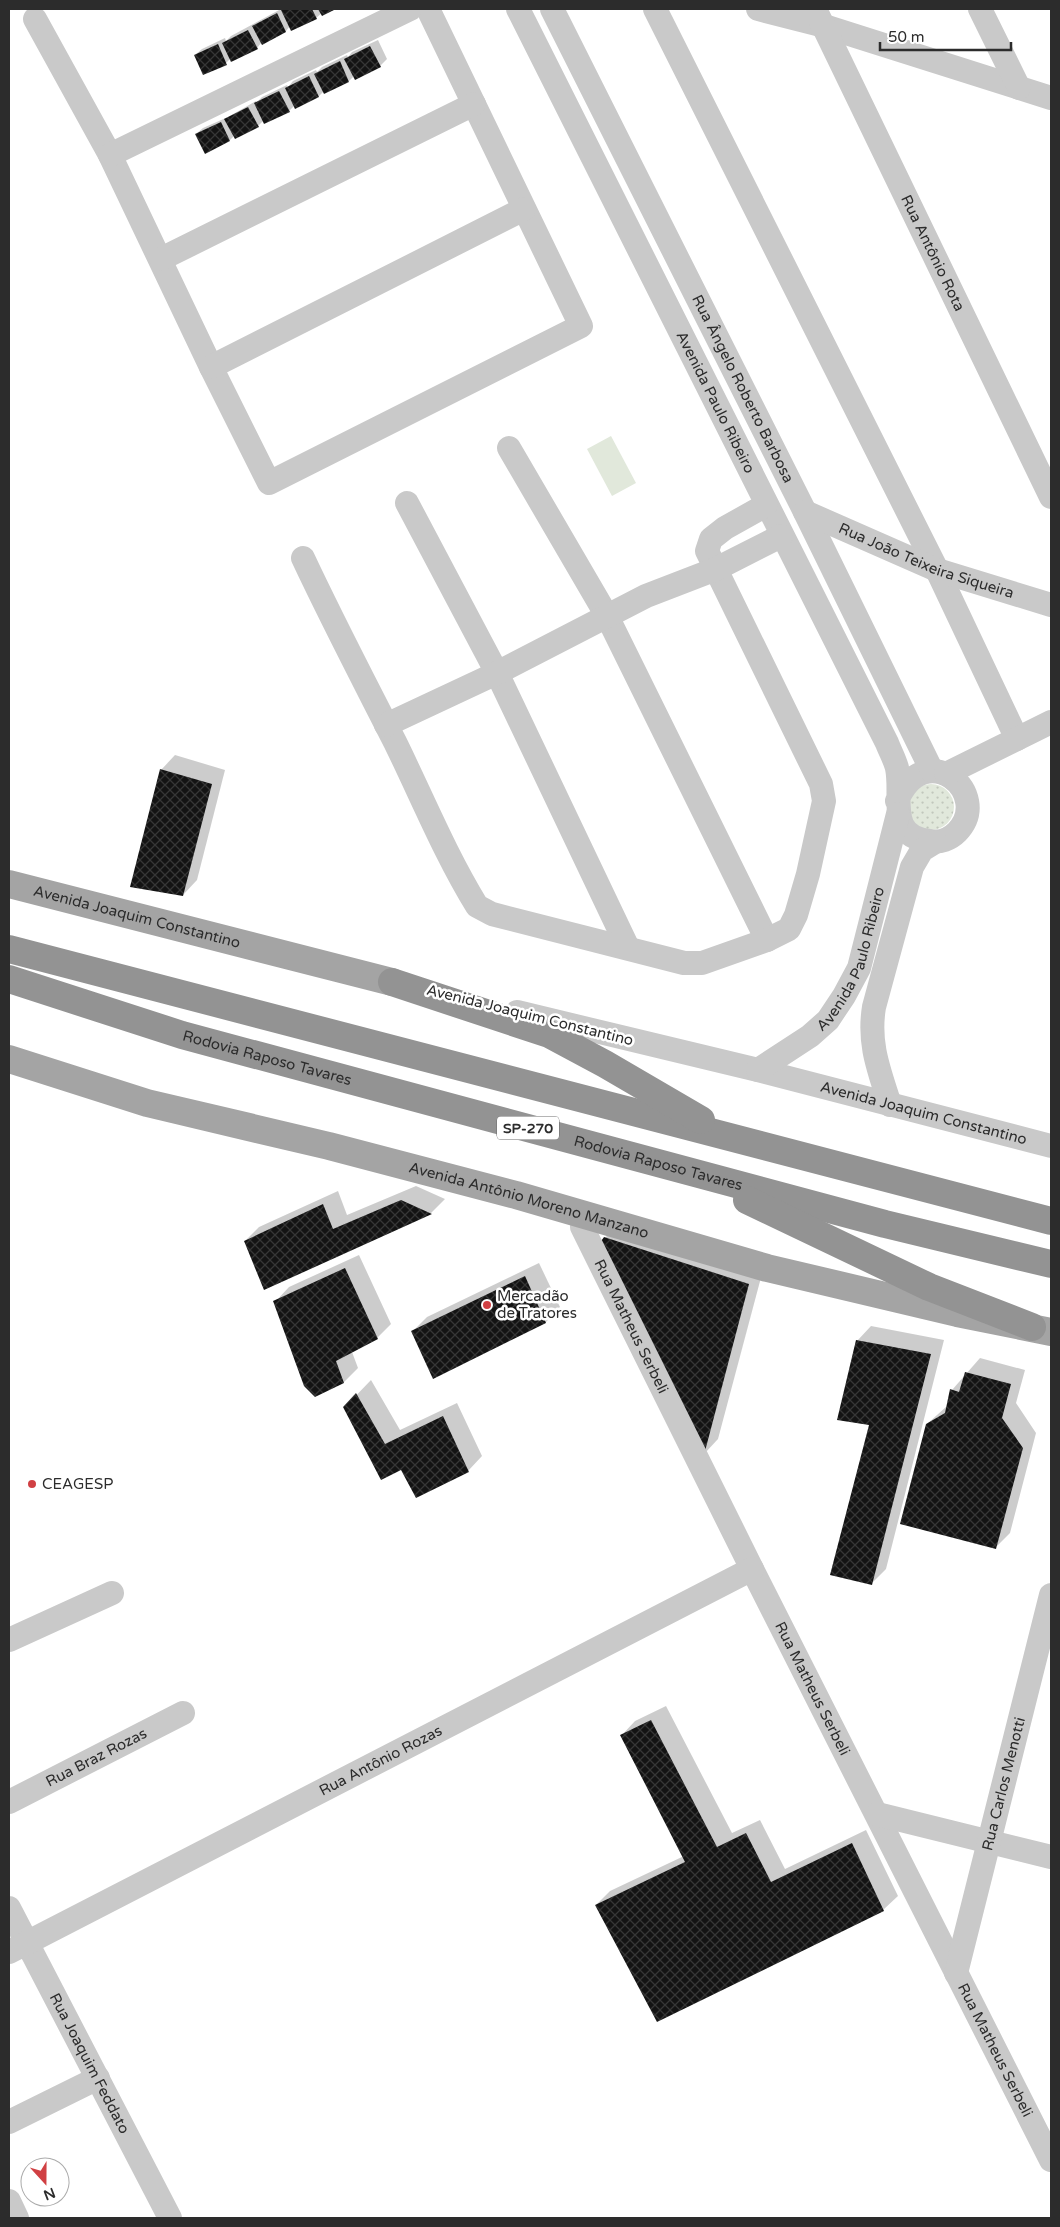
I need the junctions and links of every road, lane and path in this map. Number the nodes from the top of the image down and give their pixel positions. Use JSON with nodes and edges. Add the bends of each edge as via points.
{"nodes":[{"id":1,"x":410,"y":9,"type":"edge"},
{"id":2,"x":428,"y":9,"type":"edge"},
{"id":3,"x":518,"y":9,"type":"edge"},
{"id":4,"x":552,"y":9,"type":"edge"},
{"id":5,"x":655,"y":9,"type":"edge"},
{"id":6,"x":758,"y":9,"type":"edge"},
{"id":7,"x":980,"y":9,"type":"edge"},
{"id":8,"x":820,"y":17,"type":"edge"},
{"id":9,"x":35,"y":19,"type":"dead end"},
{"id":10,"x":1019,"y":88,"type":"junction"},
{"id":11,"x":1051,"y":98,"type":"edge"},
{"id":12,"x":474,"y":104,"type":"junction"},
{"id":13,"x":110,"y":155,"type":"junction"},
{"id":14,"x":524,"y":209,"type":"junction"},
{"id":15,"x":161,"y":259,"type":"junction"},
{"id":16,"x":211,"y":367,"type":"junction"},
{"id":17,"x":509,"y":448,"type":"dead end"},
{"id":18,"x":1051,"y":497,"type":"edge"},
{"id":19,"x":407,"y":503,"type":"dead end"},
{"id":20,"x":766,"y":505,"type":"junction"},
{"id":21,"x":805,"y":512,"type":"junction"},
{"id":22,"x":781,"y":536,"type":"junction"},
{"id":23,"x":303,"y":558,"type":"dead end"},
{"id":24,"x":716,"y":568,"type":"junction"},
{"id":25,"x":938,"y":570,"type":"junction"},
{"id":26,"x":1051,"y":604,"type":"edge"},
{"id":27,"x":607,"y":616,"type":"junction"},
{"id":28,"x":497,"y":673,"type":"junction"},
{"id":29,"x":1051,"y":722,"type":"edge"},
{"id":30,"x":386,"y":725,"type":"junction"},
{"id":31,"x":1017,"y":739,"type":"junction"},
{"id":32,"x":939,"y":772,"type":"junction"},
{"id":33,"x":898,"y":808,"type":"junction"},
{"id":34,"x":935,"y":842,"type":"junction"},
{"id":35,"x":9,"y":884,"type":"edge"},
{"id":36,"x":767,"y":940,"type":"junction"},
{"id":37,"x":628,"y":948,"type":"junction"},
{"id":38,"x":9,"y":949,"type":"edge"},
{"id":39,"x":9,"y":979,"type":"edge"},
{"id":40,"x":392,"y":982,"type":"junction"},
{"id":41,"x":9,"y":1059,"type":"edge"},
{"id":42,"x":758,"y":1070,"type":"junction"},
{"id":43,"x":890,"y":1105,"type":"junction"},
{"id":44,"x":534,"y":1130,"type":"junction"},
{"id":45,"x":731,"y":1137,"type":"junction"},
{"id":46,"x":1051,"y":1146,"type":"edge"},
{"id":47,"x":978,"y":1201,"type":"junction"},
{"id":48,"x":1051,"y":1211,"type":"edge"},
{"id":49,"x":583,"y":1213,"type":"junction"},
{"id":50,"x":1051,"y":1221,"type":"edge"},
{"id":51,"x":1051,"y":1264,"type":"edge"},
{"id":52,"x":1042,"y":1330,"type":"edge"},
{"id":53,"x":752,"y":1569,"type":"junction"},
{"id":54,"x":112,"y":1593,"type":"dead end"},
{"id":55,"x":1051,"y":1595,"type":"edge"},
{"id":56,"x":9,"y":1640,"type":"edge"},
{"id":57,"x":183,"y":1713,"type":"dead end"},
{"id":58,"x":9,"y":1802,"type":"edge"},
{"id":59,"x":877,"y":1814,"type":"junction"},
{"id":60,"x":989,"y":1842,"type":"junction"},
{"id":61,"x":1051,"y":1857,"type":"edge"},
{"id":62,"x":9,"y":1908,"type":"edge"},
{"id":63,"x":18,"y":1947,"type":"edge"},
{"id":64,"x":956,"y":1974,"type":"junction"},
{"id":65,"x":98,"y":2078,"type":"junction"},
{"id":66,"x":9,"y":2122,"type":"edge"},
{"id":67,"x":1051,"y":2160,"type":"edge"},
{"id":68,"x":9,"y":2201,"type":"edge"},
{"id":69,"x":17,"y":2218,"type":"edge"},
{"id":70,"x":170,"y":2218,"type":"edge"}],
"edges":[{"from":1,"to":13,"type":"street"},
{"from":2,"to":12,"type":"street"},
{"from":3,"to":20,"type":"street","name":"Avenida Paulo Ribeiro"},
{"from":4,"to":21,"type":"street","name":"Rua Ângelo Roberto Barbosa"},
{"from":5,"to":25,"type":"street"},
{"from":6,"to":8,"type":"street"},
{"from":7,"to":10,"type":"street"},
{"from":8,"to":10,"type":"street"},
{"from":8,"to":18,"type":"street","name":"Rua Antônio Rota"},
{"from":9,"to":13,"type":"street"},
{"from":10,"to":11,"type":"street"},
{"from":12,"to":14,"type":"street"},
{"from":12,"to":15,"type":"street"},
{"from":13,"to":15,"type":"street"},
{"from":14,"to":16,"type":"street"},
{"from":14,"to":16,"type":"street","via":[[581,326],[269,483]]},
{"from":15,"to":16,"type":"street"},
{"from":17,"to":27,"type":"street"},
{"from":19,"to":28,"type":"street"},
{"from":20,"to":22,"type":"street","name":"Avenida Paulo Ribeiro"},
{"from":20,"to":24,"type":"street","via":[[724,528],[711,539],[707,551]]},
{"from":21,"to":25,"type":"street","name":"Rua João Teixeira Siqueira"},
{"from":21,"to":32,"type":"street","name":"Rua Ângelo Roberto Barbosa"},
{"from":22,"to":24,"type":"street"},
{"from":22,"to":33,"type":"street","name":"Avenida Paulo Ribeiro","via":[[887,743],[897,768]]},
{"from":23,"to":30,"type":"street"},
{"from":24,"to":27,"type":"street","via":[[646,596]]},
{"from":24,"to":36,"type":"street","via":[[824,794],[808,874],[793,924]]},
{"from":25,"to":26,"type":"street","name":"Rua João Teixeira Siqueira"},
{"from":25,"to":31,"type":"street"},
{"from":27,"to":28,"type":"street"},
{"from":27,"to":36,"type":"street"},
{"from":28,"to":30,"type":"street"},
{"from":28,"to":37,"type":"street"},
{"from":29,"to":31,"type":"street"},
{"from":30,"to":37,"type":"street","via":[[448,853],[478,906],[487,912]]},
{"from":31,"to":32,"type":"street"},
{"from":32,"to":33,"type":"street","via":[[916,775],[904,786]]},
{"from":32,"to":34,"type":"street","via":[[958,782],[966,794],[968,808],[965,821],[957,832],[946,840]]},
{"from":33,"to":34,"type":"street","via":[[902,826],[911,835],[922,841]]},
{"from":33,"to":42,"type":"street","name":"Avenida Paulo Ribeiro","via":[[859,968],[828,1020],[810,1036]]},
{"from":34,"to":43,"type":"street","name":"Avenida Paulo Ribeiro","via":[[922,850],[912,867],[870,1028],[872,1046]]},
{"from":35,"to":40,"type":"main road","name":"Avenida Joaquim Constantino"},
{"from":36,"to":37,"type":"street","via":[[693,964]]},
{"from":38,"to":45,"type":"highway"},
{"from":39,"to":44,"type":"highway","name":"Rodovia Raposo Tavares","number":"SP-270","via":[[182,1035]]},
{"from":40,"to":42,"type":"street","name":"Avenida Joaquim Constantino"},
{"from":40,"to":45,"type":"highway","via":[[548,1034]]},
{"from":41,"to":49,"type":"main road","name":"Avenida Antônio Moreno Manzano","via":[[147,1103],[329,1146]]},
{"from":42,"to":43,"type":"street","name":"Avenida Joaquim Constantino"},
{"from":43,"to":46,"type":"street","name":"Avenida Joaquim Constantino"},
{"from":44,"to":51,"type":"highway","name":"Rodovia Raposo Tavares","number":"SP-270","via":[[885,1224]]},
{"from":44,"to":52,"type":"highway","via":[[751,1201],[929,1287]]},
{"from":45,"to":47,"type":"highway"},
{"from":47,"to":48,"type":"highway"},
{"from":47,"to":50,"type":"highway"},
{"from":49,"to":52,"type":"main road","name":"Avenida Antônio Moreno Manzano","via":[[767,1268]]},
{"from":49,"to":53,"type":"street","name":"Rua Matheus Serbeli","via":[[582,1227]]},
{"from":53,"to":59,"type":"street","name":"Rua Matheus Serbeli"},
{"from":53,"to":63,"type":"street","name":"Rua Antônio Rozas"},
{"from":54,"to":56,"type":"street"},
{"from":55,"to":60,"type":"street","name":"Rua Carlos Menotti"},
{"from":57,"to":58,"type":"street","name":"Rua Braz Rozas"},
{"from":59,"to":60,"type":"street"},
{"from":59,"to":64,"type":"street","name":"Rua Matheus Serbeli"},
{"from":60,"to":61,"type":"street"},
{"from":60,"to":64,"type":"street","name":"Rua Carlos Menotti"},
{"from":62,"to":63,"type":"street","name":"Rua Joaquim Feddato"},
{"from":63,"to":65,"type":"street","name":"Rua Joaquim Feddato"},
{"from":64,"to":67,"type":"street","name":"Rua Matheus Serbeli"},
{"from":65,"to":66,"type":"street"},
{"from":65,"to":70,"type":"street","name":"Rua Joaquim Feddato"},
{"from":68,"to":69,"type":"street"}]}
